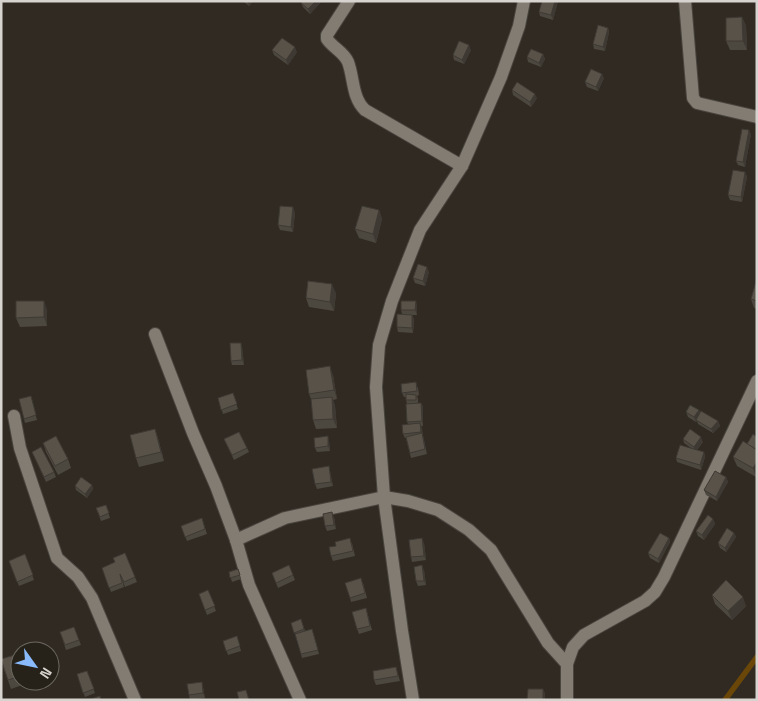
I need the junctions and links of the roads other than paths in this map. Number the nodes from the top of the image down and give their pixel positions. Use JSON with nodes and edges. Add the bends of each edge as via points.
{"nodes":[{"id":1,"x":349,"y":1,"type":"edge"},
{"id":2,"x":524,"y":1,"type":"edge"},
{"id":3,"x":684,"y":1,"type":"edge"},
{"id":4,"x":757,"y":117,"type":"edge"},
{"id":5,"x":462,"y":166,"type":"junction"},
{"id":6,"x":156,"y":334,"type":"dead end"},
{"id":7,"x":757,"y":380,"type":"edge"},
{"id":8,"x":14,"y":416,"type":"dead end"},
{"id":9,"x":384,"y":497,"type":"junction"},
{"id":10,"x":236,"y":540,"type":"junction"},
{"id":11,"x":567,"y":664,"type":"junction"},
{"id":12,"x":135,"y":700,"type":"edge"},
{"id":13,"x":300,"y":700,"type":"edge"},
{"id":14,"x":413,"y":700,"type":"edge"},
{"id":15,"x":567,"y":700,"type":"edge"}],
"edges":[{"from":1,"to":5,"type":"street","via":[[327,39],[345,56],[360,105]]},
{"from":2,"to":5,"type":"street","via":[[511,51]]},
{"from":3,"to":4,"type":"street","via":[[694,101]]},
{"from":5,"to":9,"type":"street","via":[[420,230],[378,344],[376,387]]},
{"from":6,"to":10,"type":"street"},
{"from":7,"to":11,"type":"street","via":[[655,592],[584,635],[573,647]]},
{"from":8,"to":12,"type":"street","via":[[20,448],[57,558],[78,577],[92,598]]},
{"from":9,"to":10,"type":"street","via":[[285,518]]},
{"from":9,"to":11,"type":"street","via":[[438,510],[469,530],[491,550],[548,643]]},
{"from":9,"to":14,"type":"street"},
{"from":10,"to":13,"type":"street","via":[[249,585]]},
{"from":11,"to":15,"type":"street"}]}
